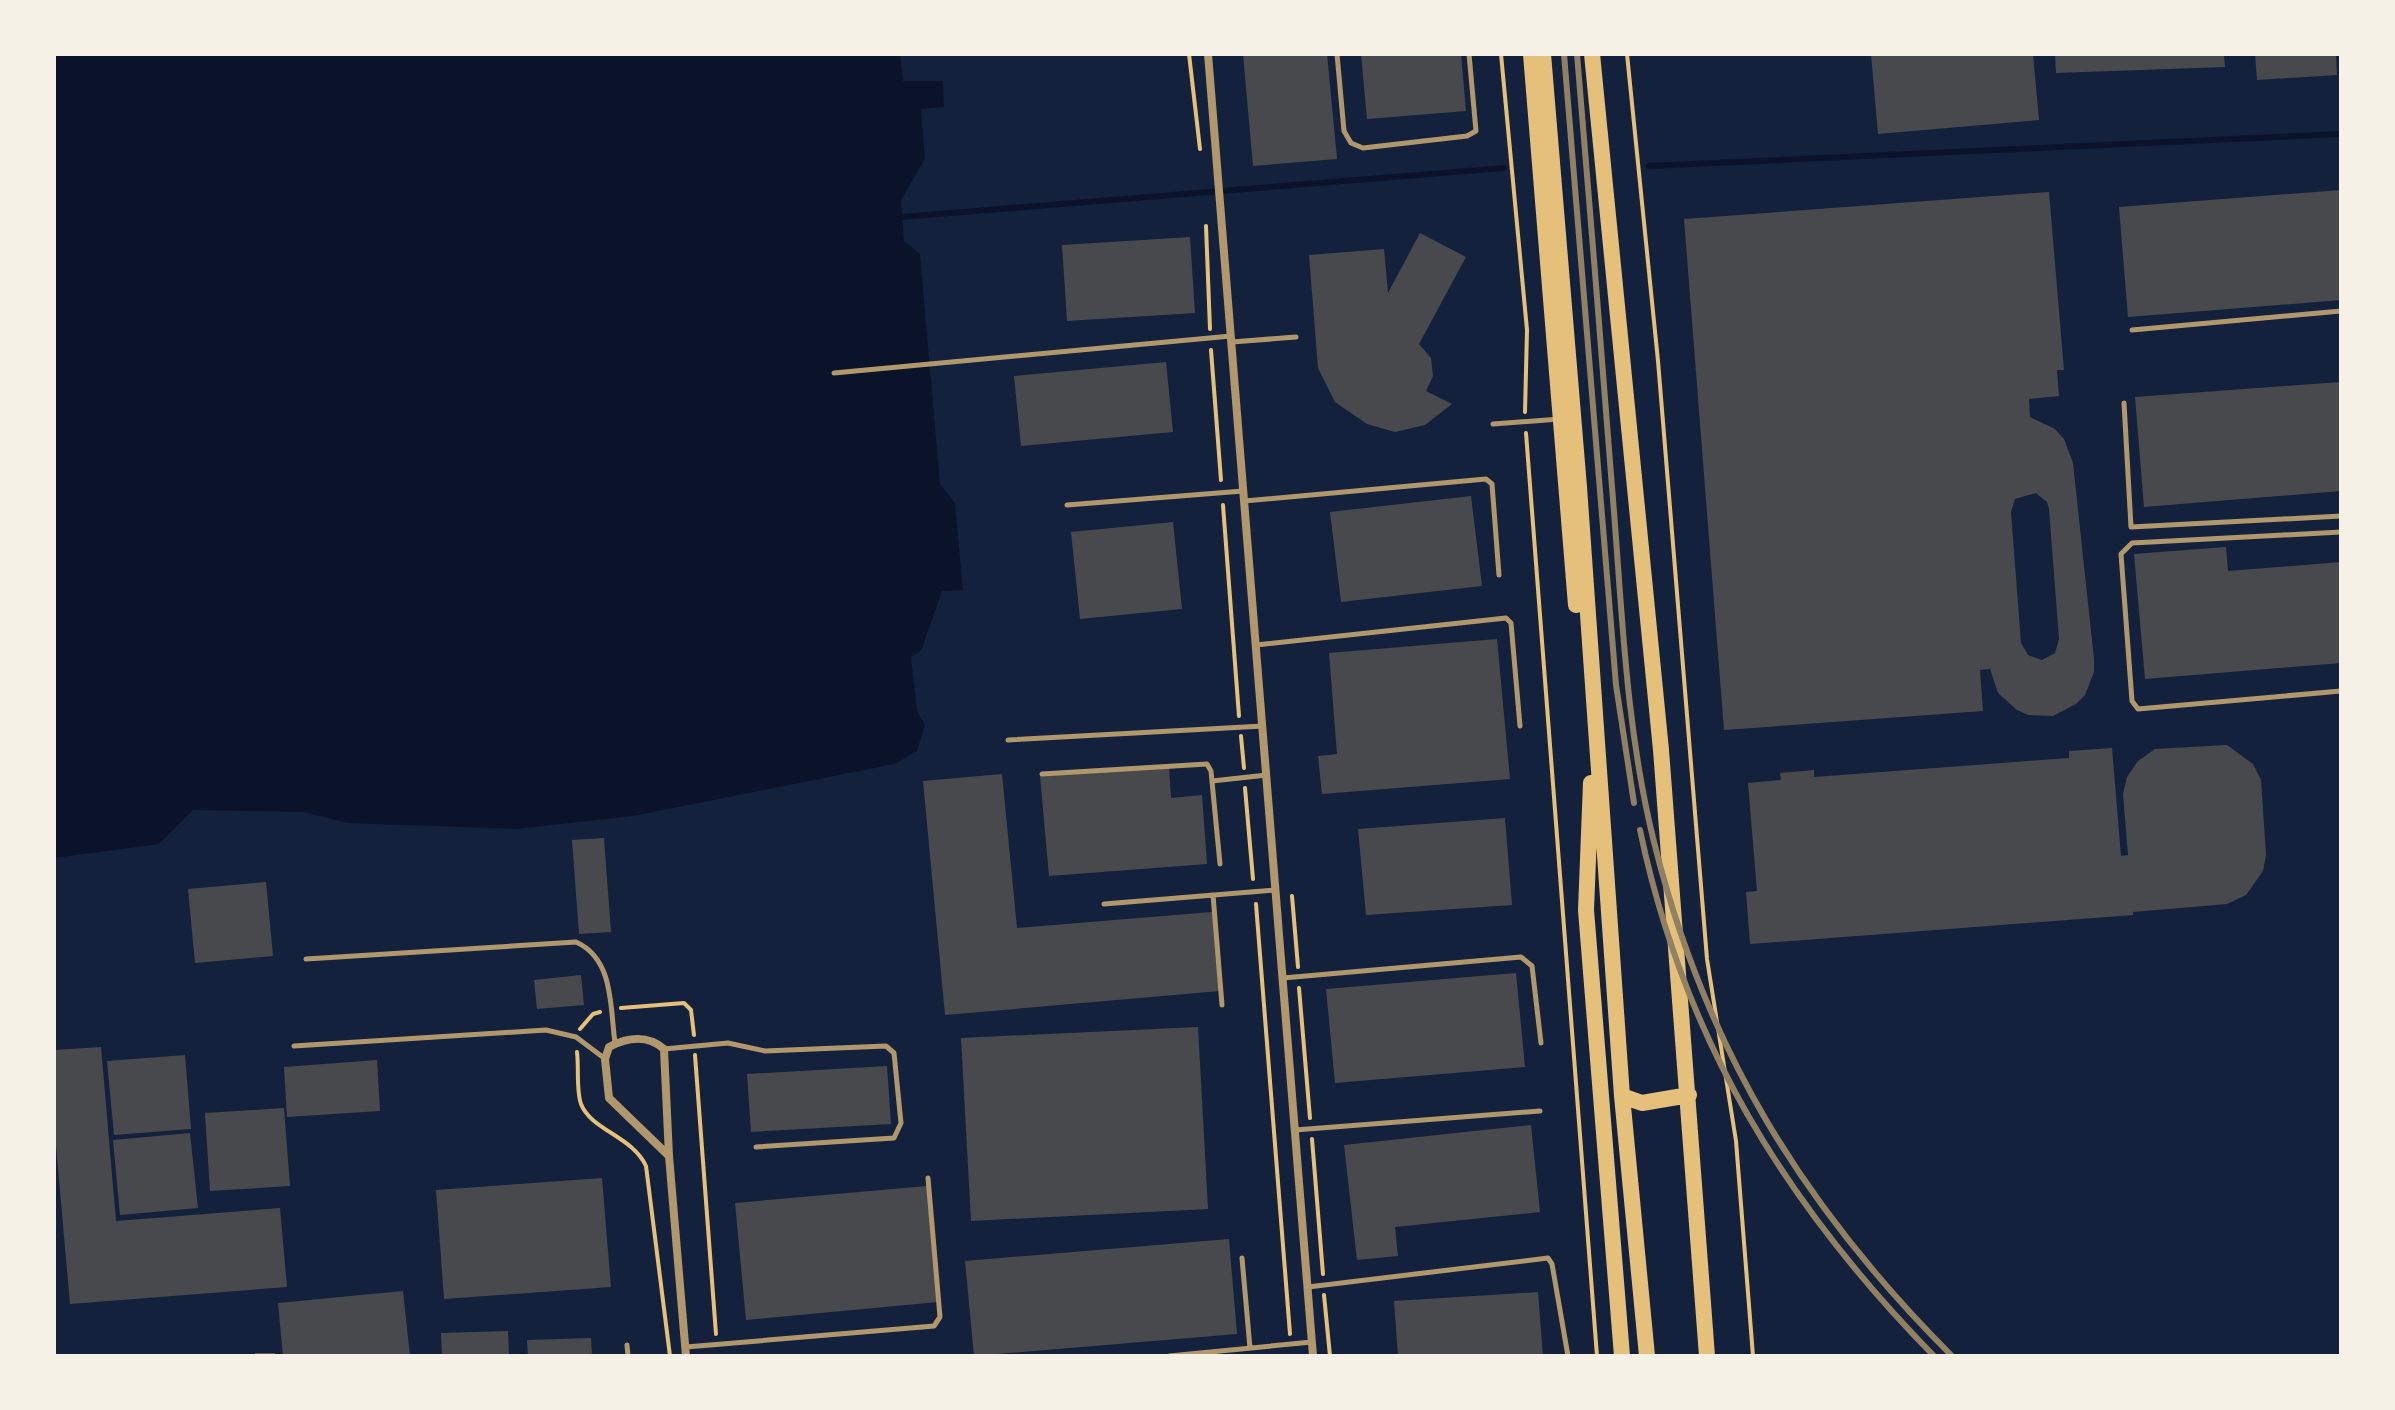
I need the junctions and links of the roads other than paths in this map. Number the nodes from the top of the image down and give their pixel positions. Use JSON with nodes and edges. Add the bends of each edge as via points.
{"nodes":[{"id":1,"x":1208,"y":54,"type":"edge"},
{"id":2,"x":1337,"y":54,"type":"edge"},
{"id":3,"x":1469,"y":54,"type":"edge"},
{"id":4,"x":1531,"y":54,"type":"edge"},
{"id":5,"x":1543,"y":54,"type":"edge"},
{"id":6,"x":1592,"y":54,"type":"edge"},
{"id":7,"x":2341,"y":311,"type":"edge"},
{"id":8,"x":2132,"y":330,"type":"dead end"},
{"id":9,"x":1296,"y":337,"type":"dead end"},
{"id":10,"x":1231,"y":339,"type":"junction"},
{"id":11,"x":834,"y":373,"type":"dead end"},
{"id":12,"x":2124,"y":403,"type":"dead end"},
{"id":13,"x":1573,"y":418,"type":"junction"},
{"id":14,"x":1493,"y":424,"type":"dead end"},
{"id":15,"x":1243,"y":491,"type":"junction"},
{"id":16,"x":1244,"y":501,"type":"junction"},
{"id":17,"x":1067,"y":505,"type":"dead end"},
{"id":18,"x":2341,"y":516,"type":"edge"},
{"id":19,"x":2341,"y":532,"type":"edge"},
{"id":20,"x":1499,"y":575,"type":"dead end"},
{"id":21,"x":1256,"y":645,"type":"junction"},
{"id":22,"x":2341,"y":691,"type":"edge"},
{"id":23,"x":1263,"y":726,"type":"junction"},
{"id":24,"x":1520,"y":726,"type":"dead end"},
{"id":25,"x":1008,"y":740,"type":"dead end"},
{"id":26,"x":1042,"y":774,"type":"dead end"},
{"id":27,"x":1267,"y":775,"type":"junction"},
{"id":28,"x":1212,"y":781,"type":"junction"},
{"id":29,"x":1220,"y":864,"type":"dead end"},
{"id":30,"x":1276,"y":890,"type":"junction"},
{"id":31,"x":1213,"y":895,"type":"junction"},
{"id":32,"x":1104,"y":904,"type":"dead end"},
{"id":33,"x":306,"y":959,"type":"dead end"},
{"id":34,"x":1283,"y":978,"type":"junction"},
{"id":35,"x":1222,"y":1005,"type":"dead end"},
{"id":36,"x":615,"y":1043,"type":"junction"},
{"id":37,"x":1541,"y":1043,"type":"dead end"},
{"id":38,"x":294,"y":1046,"type":"dead end"},
{"id":39,"x":664,"y":1049,"type":"junction"},
{"id":40,"x":605,"y":1059,"type":"junction"},
{"id":41,"x":1689,"y":1095,"type":"junction"},
{"id":42,"x":1622,"y":1096,"type":"junction"},
{"id":43,"x":1540,"y":1111,"type":"dead end"},
{"id":44,"x":1295,"y":1130,"type":"junction"},
{"id":45,"x":756,"y":1147,"type":"dead end"},
{"id":46,"x":669,"y":1156,"type":"junction"},
{"id":47,"x":928,"y":1178,"type":"dead end"},
{"id":48,"x":1242,"y":1258,"type":"dead end"},
{"id":49,"x":1307,"y":1287,"type":"junction"},
{"id":50,"x":1312,"y":1342,"type":"junction"},
{"id":51,"x":627,"y":1345,"type":"dead end"},
{"id":52,"x":1250,"y":1348,"type":"junction"},
{"id":53,"x":686,"y":1351,"type":"edge"},
{"id":54,"x":256,"y":1356,"type":"edge"},
{"id":55,"x":274,"y":1356,"type":"edge"},
{"id":56,"x":628,"y":1356,"type":"edge"},
{"id":57,"x":1169,"y":1356,"type":"edge"},
{"id":58,"x":1313,"y":1356,"type":"edge"},
{"id":59,"x":1568,"y":1356,"type":"edge"},
{"id":60,"x":1622,"y":1356,"type":"edge"},
{"id":61,"x":1647,"y":1356,"type":"edge"},
{"id":62,"x":1707,"y":1356,"type":"edge"}],
"edges":[{"from":1,"to":10,"type":"street"},
{"from":2,"to":3,"type":"lane","via":[[1344,131],[1351,143],[1363,148],[1476,131]]},
{"from":4,"to":60,"type":"main road","via":[[1591,780],[1586,910]]},
{"from":5,"to":13,"type":"main road"},
{"from":6,"to":41,"type":"main road","via":[[1661,750]]},
{"from":7,"to":8,"type":"lane"},
{"from":9,"to":10,"type":"lane"},
{"from":10,"to":11,"type":"lane"},
{"from":10,"to":15,"type":"street"},
{"from":12,"to":18,"type":"lane","via":[[2131,527]]},
{"from":13,"to":14,"type":"lane"},
{"from":13,"to":42,"type":"main road"},
{"from":15,"to":16,"type":"street"},
{"from":15,"to":17,"type":"lane"},
{"from":16,"to":20,"type":"lane","via":[[1486,479],[1492,484]]},
{"from":16,"to":21,"type":"street"},
{"from":19,"to":22,"type":"lane","via":[[2132,543],[2121,554],[2132,701],[2138,709]]},
{"from":21,"to":23,"type":"street"},
{"from":21,"to":24,"type":"lane","via":[[1506,618],[1511,623]]},
{"from":23,"to":25,"type":"lane"},
{"from":23,"to":27,"type":"street"},
{"from":26,"to":28,"type":"lane","via":[[1203,763],[1210,767]]},
{"from":27,"to":28,"type":"lane"},
{"from":27,"to":30,"type":"street"},
{"from":28,"to":29,"type":"lane"},
{"from":30,"to":31,"type":"lane"},
{"from":30,"to":34,"type":"street"},
{"from":31,"to":32,"type":"lane"},
{"from":31,"to":35,"type":"lane"},
{"from":33,"to":36,"type":"lane","via":[[576,942],[603,964]]},
{"from":34,"to":37,"type":"lane","via":[[1521,957],[1532,966]]},
{"from":34,"to":44,"type":"street"},
{"from":36,"to":39,"type":"street","via":[[653,1040]]},
{"from":36,"to":40,"type":"street"},
{"from":38,"to":40,"type":"lane","via":[[546,1030],[576,1037]]},
{"from":39,"to":45,"type":"lane","via":[[728,1043],[765,1051],[886,1046],[894,1053],[901,1123],[894,1138]]},
{"from":39,"to":46,"type":"street"},
{"from":40,"to":46,"type":"street","via":[[609,1098]]},
{"from":41,"to":42,"type":"main road","via":[[1642,1103]]},
{"from":41,"to":62,"type":"main road"},
{"from":42,"to":61,"type":"main road"},
{"from":43,"to":44,"type":"lane"},
{"from":44,"to":49,"type":"street"},
{"from":46,"to":53,"type":"street"},
{"from":47,"to":53,"type":"lane","via":[[940,1317],[934,1326]]},
{"from":48,"to":52,"type":"lane"},
{"from":49,"to":50,"type":"street"},
{"from":49,"to":59,"type":"lane","via":[[1548,1258]]},
{"from":50,"to":52,"type":"lane"},
{"from":50,"to":58,"type":"street"},
{"from":51,"to":56,"type":"lane"},
{"from":52,"to":57,"type":"lane"},
{"from":54,"to":55,"type":"lane"}]}
